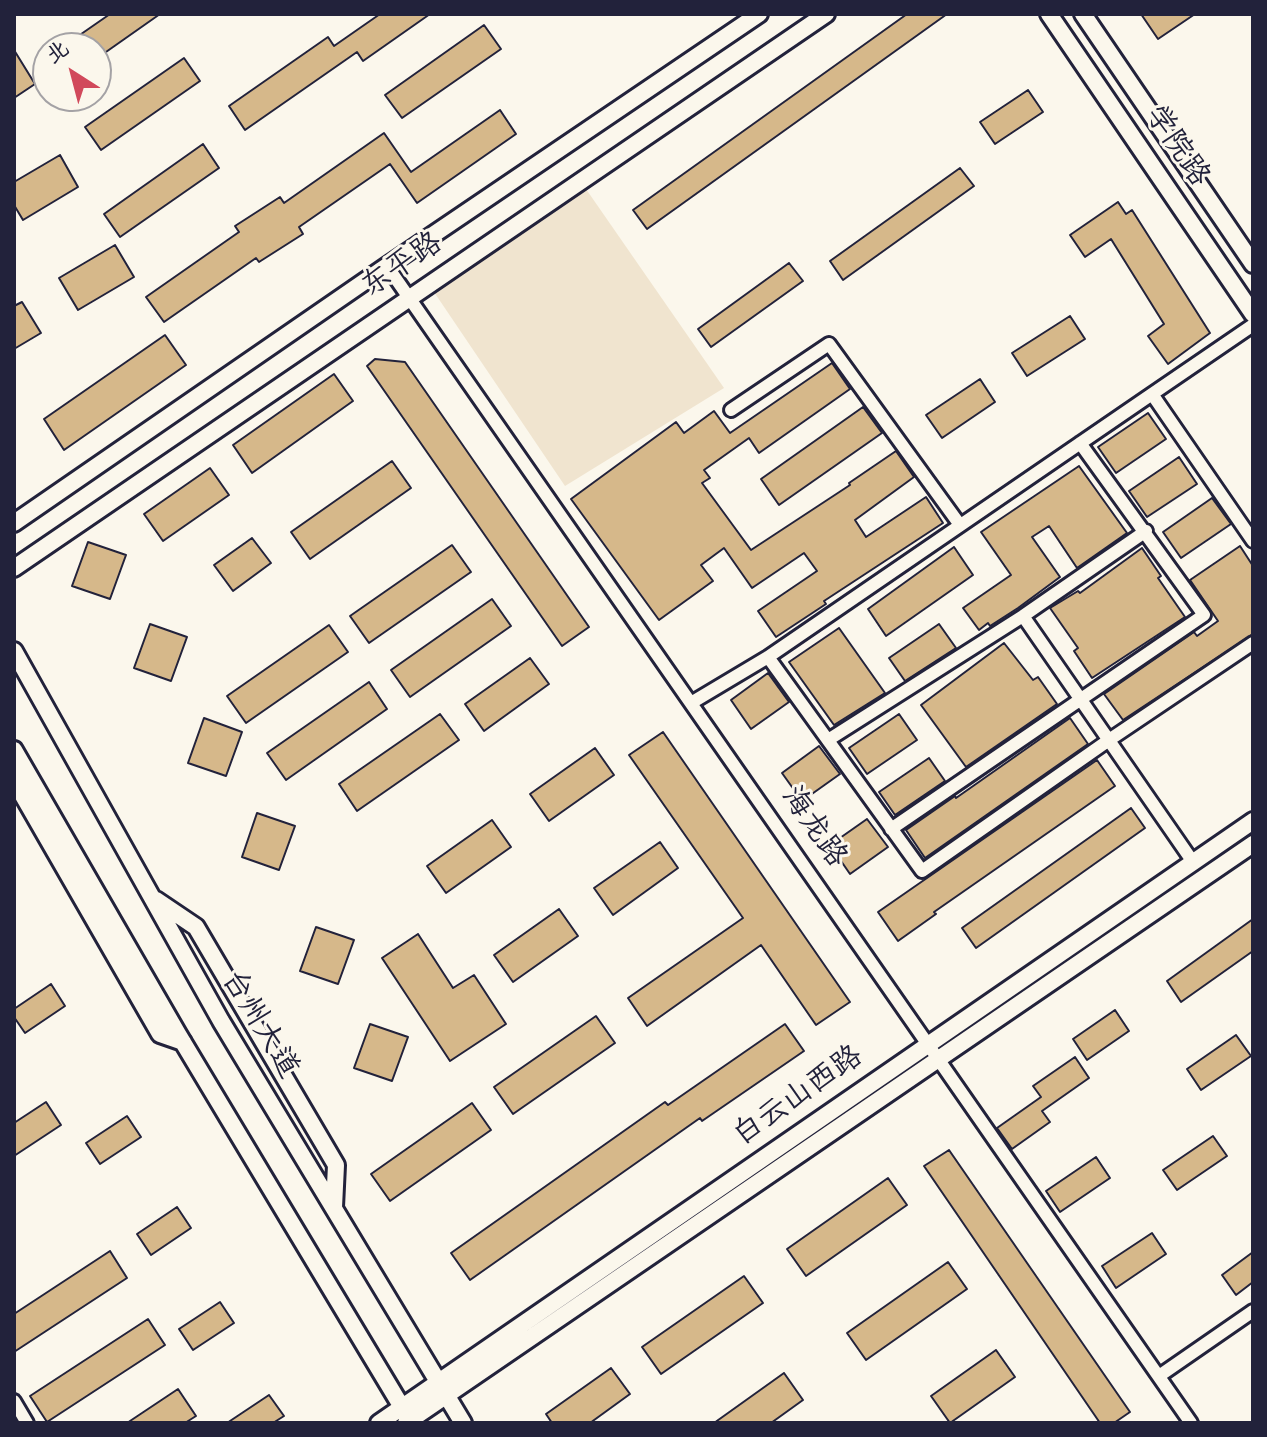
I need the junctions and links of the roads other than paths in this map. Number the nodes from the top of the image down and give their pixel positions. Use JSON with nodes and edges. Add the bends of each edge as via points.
{"nodes":[{"id":1,"x":759,"y":14,"type":"edge"},
{"id":2,"x":826,"y":14,"type":"edge"},
{"id":3,"x":1049,"y":14,"type":"edge"},
{"id":4,"x":1083,"y":14,"type":"edge"},
{"id":5,"x":1253,"y":264,"type":"edge"},
{"id":6,"x":387,"y":266,"type":"junction"},
{"id":7,"x":409,"y":298,"type":"junction"},
{"id":8,"x":1253,"y":314,"type":"edge"},
{"id":9,"x":1253,"y":325,"type":"edge"},
{"id":10,"x":1152,"y":394,"type":"junction"},
{"id":11,"x":731,"y":410,"type":"dead end"},
{"id":12,"x":1080,"y":443,"type":"junction"},
{"id":13,"x":14,"y":523,"type":"edge"},
{"id":14,"x":960,"y":525,"type":"junction"},
{"id":15,"x":1146,"y":531,"type":"junction"},
{"id":16,"x":1253,"y":541,"type":"edge"},
{"id":17,"x":14,"y":568,"type":"edge"},
{"id":18,"x":1023,"y":616,"type":"junction"},
{"id":19,"x":1253,"y":643,"type":"edge"},
{"id":20,"x":14,"y":651,"type":"edge"},
{"id":21,"x":768,"y":657,"type":"junction"},
{"id":22,"x":1080,"y":697,"type":"junction"},
{"id":23,"x":691,"y":703,"type":"junction"},
{"id":24,"x":828,"y":740,"type":"junction"},
{"id":25,"x":1109,"y":740,"type":"junction"},
{"id":26,"x":14,"y":750,"type":"edge"},
{"id":27,"x":14,"y":770,"type":"edge"},
{"id":28,"x":1253,"y":821,"type":"edge"},
{"id":29,"x":891,"y":829,"type":"junction"},
{"id":30,"x":1253,"y":844,"type":"edge"},
{"id":31,"x":1193,"y":862,"type":"junction"},
{"id":32,"x":151,"y":897,"type":"junction"},
{"id":33,"x":183,"y":1042,"type":"junction"},
{"id":34,"x":929,"y":1044,"type":"junction"},
{"id":35,"x":939,"y":1059,"type":"junction"},
{"id":36,"x":334,"y":1207,"type":"junction"},
{"id":37,"x":1253,"y":1311,"type":"edge"},
{"id":38,"x":1159,"y":1376,"type":"junction"},
{"id":39,"x":444,"y":1388,"type":"junction"},
{"id":40,"x":14,"y":1401,"type":"edge"},
{"id":41,"x":407,"y":1418,"type":"edge"},
{"id":42,"x":27,"y":1423,"type":"edge"},
{"id":43,"x":379,"y":1423,"type":"edge"},
{"id":44,"x":463,"y":1423,"type":"edge"},
{"id":45,"x":1191,"y":1423,"type":"edge"}],
"edges":[{"from":1,"to":6,"type":"main road","name":"东平路"},
{"from":2,"to":7,"type":"main road","name":"东平路"},
{"from":3,"to":8,"type":"main road","name":"学院路"},
{"from":4,"to":5,"type":"main road","name":"学院路"},
{"from":6,"to":7,"type":"street","name":"海龙路"},
{"from":6,"to":13,"type":"main road","name":"东平路"},
{"from":7,"to":17,"type":"main road","name":"东平路"},
{"from":7,"to":23,"type":"street","name":"海龙路"},
{"from":9,"to":10,"type":"street"},
{"from":10,"to":12,"type":"street"},
{"from":10,"to":16,"type":"street"},
{"from":11,"to":14,"type":"street","via":[[829,344]]},
{"from":12,"to":14,"type":"street"},
{"from":12,"to":15,"type":"street"},
{"from":14,"to":21,"type":"street"},
{"from":15,"to":18,"type":"street"},
{"from":15,"to":22,"type":"street","via":[[1204,615]]},
{"from":18,"to":22,"type":"street"},
{"from":18,"to":24,"type":"street"},
{"from":19,"to":25,"type":"street"},
{"from":20,"to":32,"type":"main road","name":"台州大道"},
{"from":21,"to":23,"type":"street"},
{"from":21,"to":24,"type":"street"},
{"from":22,"to":25,"type":"street"},
{"from":22,"to":29,"type":"street"},
{"from":23,"to":34,"type":"street","name":"海龙路"},
{"from":24,"to":29,"type":"street"},
{"from":25,"to":29,"type":"street","via":[[922,871]]},
{"from":25,"to":31,"type":"street"},
{"from":26,"to":33,"type":"main road"},
{"from":27,"to":33,"type":"main road","via":[[14,780],[160,1034]]},
{"from":28,"to":31,"type":"main road","name":"白云山西路"},
{"from":30,"to":35,"type":"main road","name":"白云山西路"},
{"from":31,"to":34,"type":"main road","name":"白云山西路"},
{"from":32,"to":36,"type":"main road","name":"台州大道"},
{"from":32,"to":36,"type":"main road","via":[[196,927],[212,953],[336,1165]]},
{"from":33,"to":41,"type":"main road"},
{"from":34,"to":35,"type":"street","name":"海龙路"},
{"from":34,"to":39,"type":"main road","name":"白云山西路"},
{"from":35,"to":38,"type":"street","name":"海龙路"},
{"from":35,"to":39,"type":"main road","name":"白云山西路"},
{"from":36,"to":39,"type":"main road","name":"台州大道"},
{"from":37,"to":38,"type":"street"},
{"from":38,"to":45,"type":"street","name":"海龙路"},
{"from":39,"to":41,"type":"main road","name":"白云山西路"},
{"from":39,"to":44,"type":"main road","name":"台州大道"},
{"from":40,"to":42,"type":"street"},
{"from":41,"to":43,"type":"main road","name":"白云山西路"}]}
